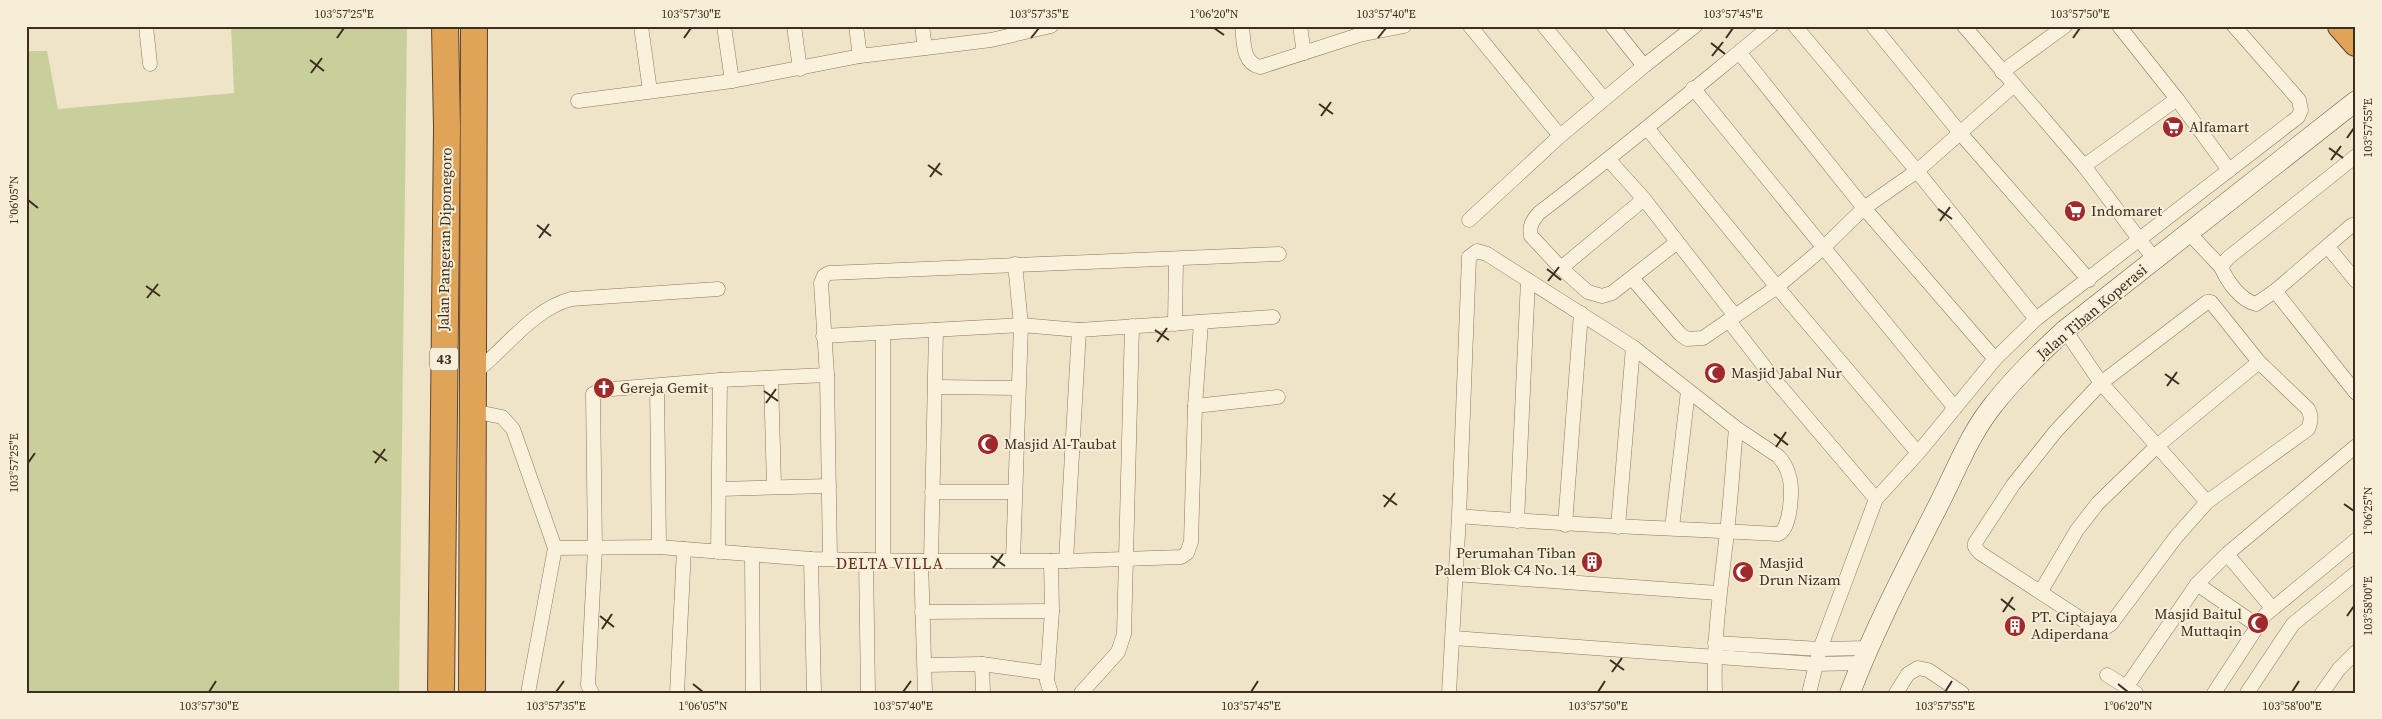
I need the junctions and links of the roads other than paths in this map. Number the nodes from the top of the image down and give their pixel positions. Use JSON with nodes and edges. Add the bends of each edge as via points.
{"nodes":[{"id":1,"x":146,"y":26,"type":"edge"},
{"id":2,"x":445,"y":26,"type":"edge"},
{"id":3,"x":474,"y":26,"type":"edge"},
{"id":4,"x":641,"y":26,"type":"edge"},
{"id":5,"x":724,"y":26,"type":"edge"},
{"id":6,"x":794,"y":26,"type":"edge"},
{"id":7,"x":856,"y":26,"type":"edge"},
{"id":8,"x":922,"y":26,"type":"edge"},
{"id":9,"x":1051,"y":26,"type":"edge"},
{"id":10,"x":1242,"y":26,"type":"edge"},
{"id":11,"x":1300,"y":26,"type":"edge"},
{"id":12,"x":1404,"y":26,"type":"edge"},
{"id":13,"x":1470,"y":26,"type":"edge"},
{"id":14,"x":1544,"y":26,"type":"edge"},
{"id":15,"x":1612,"y":26,"type":"edge"},
{"id":16,"x":1771,"y":26,"type":"edge"},
{"id":17,"x":1795,"y":26,"type":"edge"},
{"id":18,"x":1873,"y":26,"type":"edge"},
{"id":19,"x":1964,"y":26,"type":"edge"},
{"id":20,"x":2065,"y":26,"type":"edge"},
{"id":21,"x":2118,"y":26,"type":"edge"},
{"id":22,"x":2234,"y":26,"type":"edge"},
{"id":23,"x":2341,"y":26,"type":"edge"},
{"id":24,"x":1694,"y":27,"type":"edge"},
{"id":25,"x":1358,"y":31,"type":"edge"},
{"id":26,"x":990,"y":33,"type":"edge"},
{"id":27,"x":2356,"y":43,"type":"edge"},
{"id":28,"x":925,"y":48,"type":"junction"},
{"id":29,"x":1738,"y":52,"type":"junction"},
{"id":30,"x":1304,"y":53,"type":"junction"},
{"id":31,"x":860,"y":56,"type":"junction"},
{"id":32,"x":150,"y":64,"type":"dead end"},
{"id":33,"x":1644,"y":66,"type":"junction"},
{"id":34,"x":800,"y":69,"type":"junction"},
{"id":35,"x":2002,"y":72,"type":"junction"},
{"id":36,"x":732,"y":81,"type":"junction"},
{"id":37,"x":2013,"y":86,"type":"junction"},
{"id":38,"x":1693,"y":88,"type":"junction"},
{"id":39,"x":650,"y":91,"type":"junction"},
{"id":40,"x":1604,"y":99,"type":"junction"},
{"id":41,"x":2177,"y":99,"type":"junction"},
{"id":42,"x":578,"y":100,"type":"dead end"},
{"id":43,"x":2356,"y":101,"type":"edge"},
{"id":44,"x":447,"y":127,"type":"junction"},
{"id":45,"x":1647,"y":128,"type":"junction"},
{"id":46,"x":473,"y":132,"type":"junction"},
{"id":47,"x":1961,"y":134,"type":"junction"},
{"id":48,"x":1560,"y":136,"type":"junction"},
{"id":49,"x":2356,"y":156,"type":"edge"},
{"id":50,"x":1609,"y":160,"type":"junction"},
{"id":51,"x":2084,"y":166,"type":"junction"},
{"id":52,"x":2229,"y":170,"type":"junction"},
{"id":53,"x":1917,"y":171,"type":"junction"},
{"id":54,"x":1644,"y":199,"type":"junction"},
{"id":55,"x":1864,"y":208,"type":"junction"},
{"id":56,"x":1470,"y":220,"type":"dead end"},
{"id":57,"x":2352,"y":225,"type":"dead end"},
{"id":58,"x":2189,"y":233,"type":"junction"},
{"id":59,"x":2140,"y":241,"type":"junction"},
{"id":60,"x":1676,"y":243,"type":"junction"},
{"id":61,"x":2328,"y":247,"type":"junction"},
{"id":62,"x":1823,"y":248,"type":"junction"},
{"id":63,"x":1279,"y":254,"type":"dead end"},
{"id":64,"x":1176,"y":259,"type":"junction"},
{"id":65,"x":2155,"y":260,"type":"junction"},
{"id":66,"x":1015,"y":264,"type":"junction"},
{"id":67,"x":2221,"y":267,"type":"junction"},
{"id":68,"x":1561,"y":268,"type":"junction"},
{"id":69,"x":1632,"y":278,"type":"junction"},
{"id":70,"x":1528,"y":280,"type":"junction"},
{"id":71,"x":2089,"y":280,"type":"junction"},
{"id":72,"x":2356,"y":282,"type":"edge"},
{"id":73,"x":1777,"y":287,"type":"junction"},
{"id":74,"x":718,"y":288,"type":"dead end"},
{"id":75,"x":2275,"y":291,"type":"junction"},
{"id":76,"x":1581,"y":313,"type":"junction"},
{"id":77,"x":1273,"y":317,"type":"dead end"},
{"id":78,"x":1732,"y":319,"type":"junction"},
{"id":79,"x":2036,"y":319,"type":"junction"},
{"id":80,"x":1201,"y":323,"type":"junction"},
{"id":81,"x":1175,"y":324,"type":"junction"},
{"id":82,"x":1021,"y":325,"type":"junction"},
{"id":83,"x":1132,"y":326,"type":"junction"},
{"id":84,"x":936,"y":330,"type":"junction"},
{"id":85,"x":1079,"y":330,"type":"junction"},
{"id":86,"x":2065,"y":330,"type":"junction"},
{"id":87,"x":883,"y":334,"type":"junction"},
{"id":88,"x":823,"y":336,"type":"junction"},
{"id":89,"x":1634,"y":348,"type":"junction"},
{"id":90,"x":1995,"y":359,"type":"junction"},
{"id":91,"x":2259,"y":362,"type":"junction"},
{"id":92,"x":473,"y":374,"type":"junction"},
{"id":93,"x":826,"y":375,"type":"junction"},
{"id":94,"x":772,"y":378,"type":"junction"},
{"id":95,"x":720,"y":380,"type":"junction"},
{"id":96,"x":2101,"y":383,"type":"junction"},
{"id":97,"x":657,"y":386,"type":"junction"},
{"id":98,"x":936,"y":387,"type":"junction"},
{"id":99,"x":1018,"y":388,"type":"junction"},
{"id":100,"x":1688,"y":391,"type":"junction"},
{"id":101,"x":2356,"y":393,"type":"edge"},
{"id":102,"x":1278,"y":397,"type":"dead end"},
{"id":103,"x":1195,"y":406,"type":"junction"},
{"id":104,"x":1955,"y":408,"type":"junction"},
{"id":105,"x":473,"y":411,"type":"junction"},
{"id":106,"x":1736,"y":428,"type":"junction"},
{"id":107,"x":2156,"y":446,"type":"junction"},
{"id":108,"x":2356,"y":446,"type":"edge"},
{"id":109,"x":1918,"y":453,"type":"junction"},
{"id":110,"x":774,"y":486,"type":"junction"},
{"id":111,"x":829,"y":486,"type":"junction"},
{"id":112,"x":720,"y":489,"type":"junction"},
{"id":113,"x":932,"y":492,"type":"junction"},
{"id":114,"x":1014,"y":492,"type":"junction"},
{"id":115,"x":1876,"y":499,"type":"junction"},
{"id":116,"x":2207,"y":502,"type":"junction"},
{"id":117,"x":1459,"y":516,"type":"junction"},
{"id":118,"x":1517,"y":521,"type":"junction"},
{"id":119,"x":1565,"y":525,"type":"junction"},
{"id":120,"x":1618,"y":527,"type":"junction"},
{"id":121,"x":1672,"y":528,"type":"junction"},
{"id":122,"x":1727,"y":531,"type":"junction"},
{"id":123,"x":2356,"y":540,"type":"edge"},
{"id":124,"x":659,"y":547,"type":"junction"},
{"id":125,"x":555,"y":548,"type":"junction"},
{"id":126,"x":595,"y":549,"type":"junction"},
{"id":127,"x":684,"y":549,"type":"junction"},
{"id":128,"x":718,"y":552,"type":"junction"},
{"id":129,"x":2227,"y":554,"type":"junction"},
{"id":130,"x":752,"y":555,"type":"junction"},
{"id":131,"x":830,"y":558,"type":"junction"},
{"id":132,"x":811,"y":559,"type":"junction"},
{"id":133,"x":883,"y":559,"type":"junction"},
{"id":134,"x":1127,"y":559,"type":"junction"},
{"id":135,"x":866,"y":560,"type":"junction"},
{"id":136,"x":1013,"y":560,"type":"junction"},
{"id":137,"x":926,"y":561,"type":"junction"},
{"id":138,"x":1051,"y":561,"type":"junction"},
{"id":139,"x":1066,"y":562,"type":"junction"},
{"id":140,"x":2356,"y":573,"type":"edge"},
{"id":141,"x":1454,"y":574,"type":"junction"},
{"id":142,"x":2197,"y":584,"type":"junction"},
{"id":143,"x":2041,"y":590,"type":"junction"},
{"id":144,"x":1718,"y":593,"type":"junction"},
{"id":145,"x":2272,"y":608,"type":"junction"},
{"id":146,"x":1052,"y":611,"type":"junction"},
{"id":147,"x":922,"y":612,"type":"junction"},
{"id":148,"x":2258,"y":626,"type":"junction"},
{"id":149,"x":1453,"y":638,"type":"junction"},
{"id":150,"x":1820,"y":649,"type":"junction"},
{"id":151,"x":1714,"y":650,"type":"junction"},
{"id":152,"x":2356,"y":652,"type":"edge"},
{"id":153,"x":1865,"y":656,"type":"junction"},
{"id":154,"x":982,"y":664,"type":"junction"},
{"id":155,"x":1815,"y":664,"type":"junction"},
{"id":156,"x":925,"y":665,"type":"junction"},
{"id":157,"x":1047,"y":673,"type":"junction"},
{"id":158,"x":2107,"y":675,"type":"dead end"},
{"id":159,"x":472,"y":682,"type":"edge"},
{"id":160,"x":441,"y":683,"type":"edge"},
{"id":161,"x":2131,"y":689,"type":"edge"},
{"id":162,"x":528,"y":693,"type":"edge"},
{"id":163,"x":592,"y":693,"type":"edge"},
{"id":164,"x":677,"y":693,"type":"edge"},
{"id":165,"x":753,"y":693,"type":"edge"},
{"id":166,"x":814,"y":693,"type":"edge"},
{"id":167,"x":868,"y":693,"type":"edge"},
{"id":168,"x":924,"y":693,"type":"edge"},
{"id":169,"x":983,"y":693,"type":"edge"},
{"id":170,"x":1051,"y":693,"type":"edge"},
{"id":171,"x":1081,"y":693,"type":"edge"},
{"id":172,"x":1450,"y":693,"type":"edge"},
{"id":173,"x":1715,"y":693,"type":"edge"},
{"id":174,"x":1809,"y":693,"type":"edge"},
{"id":175,"x":1850,"y":693,"type":"edge"},
{"id":176,"x":1896,"y":693,"type":"edge"},
{"id":177,"x":1962,"y":693,"type":"edge"},
{"id":178,"x":2214,"y":693,"type":"edge"},
{"id":179,"x":2247,"y":693,"type":"edge"},
{"id":180,"x":2322,"y":693,"type":"edge"}],
"edges":[{"from":1,"to":32,"type":"street"},
{"from":2,"to":44,"type":"highway","name":"Jalan Pangeran Diponegoro","number":"43"},
{"from":3,"to":46,"type":"highway","name":"Jalan Pangeran Diponegoro","number":"43"},
{"from":4,"to":39,"type":"street"},
{"from":5,"to":36,"type":"street"},
{"from":6,"to":34,"type":"street"},
{"from":7,"to":31,"type":"street"},
{"from":8,"to":28,"type":"street"},
{"from":9,"to":26,"type":"street"},
{"from":10,"to":30,"type":"street","via":[[1247,60],[1252,65],[1260,67]]},
{"from":11,"to":30,"type":"street"},
{"from":12,"to":25,"type":"street"},
{"from":13,"to":48,"type":"street"},
{"from":14,"to":40,"type":"street"},
{"from":15,"to":33,"type":"street"},
{"from":16,"to":29,"type":"street"},
{"from":17,"to":53,"type":"street"},
{"from":18,"to":47,"type":"street"},
{"from":19,"to":35,"type":"street"},
{"from":20,"to":35,"type":"street"},
{"from":21,"to":41,"type":"street"},
{"from":22,"to":52,"type":"street","via":[[2299,100],[2301,110],[2292,124]]},
{"from":23,"to":27,"type":"highway"},
{"from":24,"to":33,"type":"street"},
{"from":25,"to":30,"type":"street"},
{"from":26,"to":28,"type":"street"},
{"from":28,"to":31,"type":"street"},
{"from":29,"to":38,"type":"street"},
{"from":29,"to":55,"type":"street"},
{"from":31,"to":34,"type":"street"},
{"from":33,"to":40,"type":"street"},
{"from":34,"to":36,"type":"street"},
{"from":35,"to":37,"type":"street"},
{"from":36,"to":39,"type":"street"},
{"from":37,"to":47,"type":"street"},
{"from":37,"to":51,"type":"street"},
{"from":38,"to":45,"type":"street"},
{"from":38,"to":62,"type":"street"},
{"from":39,"to":42,"type":"street"},
{"from":40,"to":48,"type":"street"},
{"from":41,"to":51,"type":"street"},
{"from":41,"to":52,"type":"street"},
{"from":43,"to":58,"type":"street","name":"Jalan Tiban Koperasi"},
{"from":44,"to":46,"type":"highway"},
{"from":44,"to":160,"type":"highway","name":"Jalan Pangeran Diponegoro","number":"43"},
{"from":45,"to":50,"type":"street"},
{"from":45,"to":73,"type":"street"},
{"from":46,"to":92,"type":"highway","name":"Jalan Pangeran Diponegoro","number":"43"},
{"from":47,"to":53,"type":"street"},
{"from":47,"to":71,"type":"street"},
{"from":48,"to":56,"type":"street"},
{"from":49,"to":67,"type":"street","via":[[2228,258]]},
{"from":50,"to":54,"type":"street"},
{"from":50,"to":68,"type":"street","via":[[1531,222],[1531,236]]},
{"from":51,"to":59,"type":"street"},
{"from":52,"to":59,"type":"street"},
{"from":53,"to":55,"type":"street"},
{"from":53,"to":79,"type":"street"},
{"from":54,"to":60,"type":"street"},
{"from":54,"to":68,"type":"street"},
{"from":55,"to":62,"type":"street"},
{"from":55,"to":90,"type":"street"},
{"from":57,"to":61,"type":"street"},
{"from":58,"to":65,"type":"street","name":"Jalan Tiban Koperasi"},
{"from":58,"to":67,"type":"street"},
{"from":59,"to":65,"type":"street"},
{"from":59,"to":71,"type":"street"},
{"from":60,"to":69,"type":"street"},
{"from":60,"to":78,"type":"street"},
{"from":61,"to":72,"type":"street"},
{"from":61,"to":75,"type":"street"},
{"from":62,"to":73,"type":"street"},
{"from":62,"to":104,"type":"street"},
{"from":63,"to":64,"type":"street"},
{"from":64,"to":66,"type":"street"},
{"from":64,"to":81,"type":"street"},
{"from":65,"to":86,"type":"street","name":"Jalan Tiban Koperasi"},
{"from":66,"to":82,"type":"street"},
{"from":66,"to":88,"type":"street","via":[[829,273],[821,283]]},
{"from":67,"to":75,"type":"street","via":[[2234,288],[2252,303],[2256,304]]},
{"from":68,"to":69,"type":"street","via":[[1588,292],[1597,295],[1612,294]]},
{"from":69,"to":78,"type":"street","via":[[1687,339],[1703,338]]},
{"from":70,"to":76,"type":"street"},
{"from":70,"to":117,"type":"street","via":[[1483,252],[1477,251],[1469,257]]},
{"from":70,"to":118,"type":"street"},
{"from":71,"to":79,"type":"street"},
{"from":73,"to":78,"type":"street"},
{"from":73,"to":109,"type":"street"},
{"from":74,"to":92,"type":"street","via":[[558,302],[542,311]]},
{"from":75,"to":101,"type":"street"},
{"from":76,"to":89,"type":"street"},
{"from":76,"to":119,"type":"street"},
{"from":77,"to":80,"type":"street"},
{"from":78,"to":115,"type":"street","via":[[1774,379]]},
{"from":79,"to":90,"type":"street"},
{"from":80,"to":81,"type":"street"},
{"from":80,"to":103,"type":"street"},
{"from":81,"to":83,"type":"street"},
{"from":82,"to":84,"type":"street"},
{"from":82,"to":85,"type":"street"},
{"from":82,"to":99,"type":"street"},
{"from":83,"to":85,"type":"street"},
{"from":83,"to":134,"type":"street"},
{"from":84,"to":87,"type":"street"},
{"from":84,"to":98,"type":"street"},
{"from":85,"to":139,"type":"street"},
{"from":86,"to":96,"type":"street"},
{"from":86,"to":153,"type":"street","name":"Jalan Tiban Koperasi","via":[[1993,405],[1974,436]]},
{"from":87,"to":88,"type":"street"},
{"from":87,"to":133,"type":"street"},
{"from":88,"to":93,"type":"street"},
{"from":89,"to":100,"type":"street"},
{"from":89,"to":120,"type":"street"},
{"from":90,"to":104,"type":"street"},
{"from":91,"to":96,"type":"street","via":[[2211,302],[2207,302]]},
{"from":91,"to":107,"type":"street"},
{"from":91,"to":116,"type":"street","via":[[2308,409],[2312,416],[2308,429]]},
{"from":92,"to":105,"type":"highway","name":"Jalan Pangeran Diponegoro","number":"43"},
{"from":93,"to":94,"type":"street"},
{"from":93,"to":111,"type":"street"},
{"from":94,"to":95,"type":"street"},
{"from":94,"to":110,"type":"street"},
{"from":95,"to":97,"type":"street"},
{"from":95,"to":112,"type":"street"},
{"from":96,"to":107,"type":"street"},
{"from":96,"to":143,"type":"street","via":[[2013,484],[1975,543],[1980,553]]},
{"from":97,"to":124,"type":"street"},
{"from":97,"to":126,"type":"street","via":[[600,390],[593,394]]},
{"from":98,"to":99,"type":"street"},
{"from":98,"to":113,"type":"street"},
{"from":99,"to":114,"type":"street"},
{"from":100,"to":106,"type":"street"},
{"from":100,"to":121,"type":"street"},
{"from":102,"to":103,"type":"street"},
{"from":103,"to":134,"type":"street","via":[[1189,549],[1181,557]]},
{"from":104,"to":109,"type":"street"},
{"from":105,"to":125,"type":"street","via":[[502,416],[513,429]]},
{"from":105,"to":159,"type":"highway","name":"Jalan Pangeran Diponegoro","number":"43"},
{"from":106,"to":122,"type":"street"},
{"from":106,"to":122,"type":"street","via":[[1784,462],[1790,479],[1788,518],[1785,529],[1778,534]]},
{"from":107,"to":116,"type":"street"},
{"from":107,"to":143,"type":"street","via":[[2088,514]]},
{"from":108,"to":129,"type":"street"},
{"from":109,"to":115,"type":"street"},
{"from":110,"to":111,"type":"street"},
{"from":110,"to":112,"type":"street"},
{"from":111,"to":131,"type":"street"},
{"from":112,"to":128,"type":"street"},
{"from":113,"to":114,"type":"street"},
{"from":113,"to":137,"type":"street"},
{"from":114,"to":136,"type":"street"},
{"from":115,"to":150,"type":"street"},
{"from":116,"to":143,"type":"street","via":[[2106,628],[2095,628]]},
{"from":117,"to":118,"type":"street"},
{"from":117,"to":141,"type":"street"},
{"from":118,"to":119,"type":"street"},
{"from":119,"to":120,"type":"street"},
{"from":120,"to":121,"type":"street"},
{"from":121,"to":122,"type":"street"},
{"from":122,"to":144,"type":"street"},
{"from":123,"to":145,"type":"street"},
{"from":124,"to":126,"type":"street"},
{"from":124,"to":127,"type":"street"},
{"from":125,"to":126,"type":"street"},
{"from":125,"to":162,"type":"street"},
{"from":126,"to":163,"type":"street","via":[[588,685]]},
{"from":127,"to":128,"type":"street"},
{"from":127,"to":164,"type":"street"},
{"from":128,"to":130,"type":"street"},
{"from":129,"to":142,"type":"street"},
{"from":129,"to":145,"type":"street"},
{"from":130,"to":132,"type":"street"},
{"from":130,"to":165,"type":"street"},
{"from":131,"to":132,"type":"street"},
{"from":131,"to":135,"type":"street"},
{"from":132,"to":166,"type":"street"},
{"from":133,"to":135,"type":"street"},
{"from":133,"to":137,"type":"street"},
{"from":134,"to":139,"type":"street"},
{"from":134,"to":171,"type":"street","via":[[1122,644]]},
{"from":135,"to":167,"type":"street"},
{"from":136,"to":137,"type":"street"},
{"from":136,"to":138,"type":"street"},
{"from":137,"to":147,"type":"street"},
{"from":138,"to":139,"type":"street"},
{"from":138,"to":146,"type":"street"},
{"from":140,"to":179,"type":"street","via":[[2293,624]]},
{"from":141,"to":144,"type":"street"},
{"from":141,"to":149,"type":"street"},
{"from":142,"to":148,"type":"street"},
{"from":142,"to":161,"type":"street"},
{"from":144,"to":151,"type":"street"},
{"from":145,"to":148,"type":"street"},
{"from":146,"to":147,"type":"street"},
{"from":146,"to":157,"type":"street"},
{"from":147,"to":156,"type":"street"},
{"from":148,"to":178,"type":"street"},
{"from":149,"to":151,"type":"street"},
{"from":149,"to":172,"type":"street"},
{"from":150,"to":151,"type":"street"},
{"from":150,"to":153,"type":"street"},
{"from":150,"to":155,"type":"street"},
{"from":151,"to":155,"type":"street"},
{"from":151,"to":173,"type":"street"},
{"from":152,"to":180,"type":"street"},
{"from":153,"to":155,"type":"street"},
{"from":153,"to":175,"type":"street","name":"Jalan Tiban Koperasi"},
{"from":154,"to":156,"type":"street"},
{"from":154,"to":157,"type":"street"},
{"from":154,"to":169,"type":"street"},
{"from":155,"to":174,"type":"street"},
{"from":156,"to":168,"type":"street"},
{"from":157,"to":170,"type":"street","via":[[1047,687]]},
{"from":158,"to":161,"type":"street"},
{"from":159,"to":160,"type":"highway"},
{"from":176,"to":177,"type":"street","via":[[1908,674],[1918,668],[1928,670]]}]}
